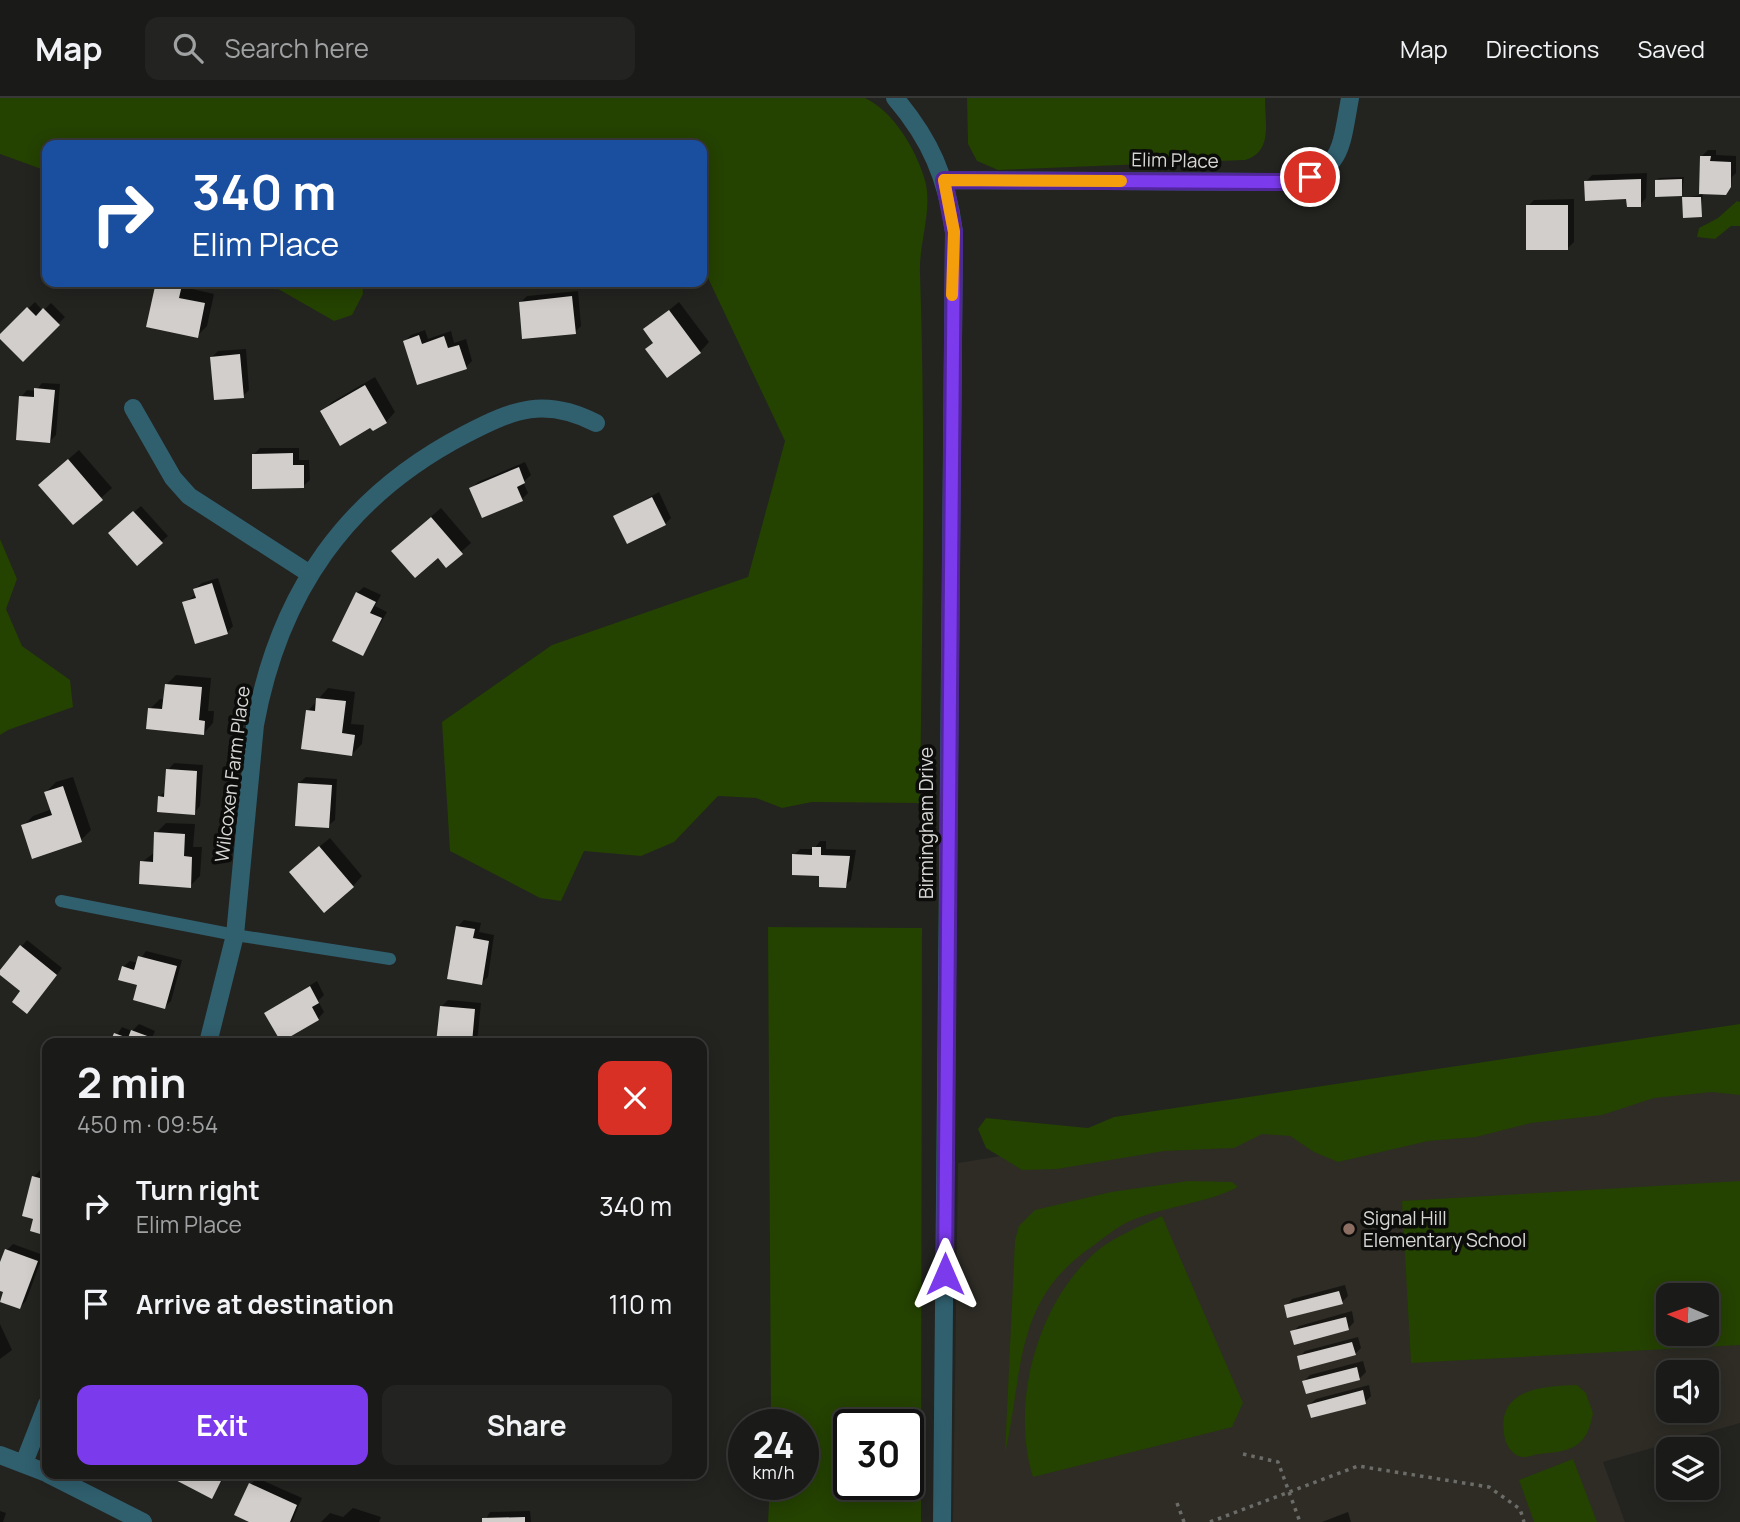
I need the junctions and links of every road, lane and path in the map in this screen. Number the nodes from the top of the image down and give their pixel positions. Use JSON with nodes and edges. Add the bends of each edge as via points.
{"nodes":[{"id":1,"x":895,"y":98,"type":"edge"},
{"id":2,"x":1350,"y":98,"type":"edge"},
{"id":3,"x":944,"y":180,"type":"junction"},
{"id":4,"x":133,"y":408,"type":"dead end"},
{"id":5,"x":596,"y":423,"type":"dead end"},
{"id":6,"x":310,"y":574,"type":"junction"},
{"id":7,"x":61,"y":901,"type":"dead end"},
{"id":8,"x":235,"y":935,"type":"junction"},
{"id":9,"x":390,"y":959,"type":"dead end"},
{"id":10,"x":209,"y":1038,"type":"edge"},
{"id":11,"x":42,"y":1417,"type":"edge"},
{"id":12,"x":1243,"y":1454,"type":"dead end"},
{"id":13,"x":0,"y":1455,"type":"edge"},
{"id":14,"x":24,"y":1463,"type":"junction"},
{"id":15,"x":42,"y":1470,"type":"edge"},
{"id":16,"x":60,"y":1479,"type":"edge"},
{"id":17,"x":1289,"y":1492,"type":"junction"},
{"id":18,"x":1177,"y":1503,"type":"dead end"},
{"id":19,"x":143,"y":1522,"type":"edge"},
{"id":20,"x":942,"y":1522,"type":"edge"},
{"id":21,"x":1184,"y":1522,"type":"edge"},
{"id":22,"x":1210,"y":1522,"type":"edge"},
{"id":23,"x":1300,"y":1522,"type":"edge"},
{"id":24,"x":1524,"y":1522,"type":"edge"}],
"edges":[{"from":1,"to":3,"type":"street","name":"Birmingham Drive","via":[[921,132]]},
{"from":2,"to":3,"type":"street","name":"Elim Place","via":[[1337,153],[1322,172],[1310,177],[1283,182]]},
{"from":3,"to":20,"type":"street","name":"Birmingham Drive","via":[[954,232]]},
{"from":4,"to":6,"type":"street","via":[[167,468],[189,496]]},
{"from":5,"to":6,"type":"street","name":"Wilcoxen Farm Place","via":[[576,412],[551,407],[499,416],[404,470],[368,500]]},
{"from":6,"to":8,"type":"street","name":"Wilcoxen Farm Place","via":[[279,633],[261,692]]},
{"from":7,"to":8,"type":"lane"},
{"from":8,"to":9,"type":"lane"},
{"from":8,"to":10,"type":"street","name":"Wilcoxen Farm Place"},
{"from":11,"to":14,"type":"street"},
{"from":12,"to":17,"type":"path","via":[[1278,1462]]},
{"from":13,"to":14,"type":"street"},
{"from":14,"to":15,"type":"street"},
{"from":16,"to":19,"type":"street"},
{"from":17,"to":22,"type":"path"},
{"from":17,"to":23,"type":"path"},
{"from":17,"to":24,"type":"path","via":[[1358,1466],[1489,1487],[1520,1509]]},
{"from":18,"to":21,"type":"path"}]}
